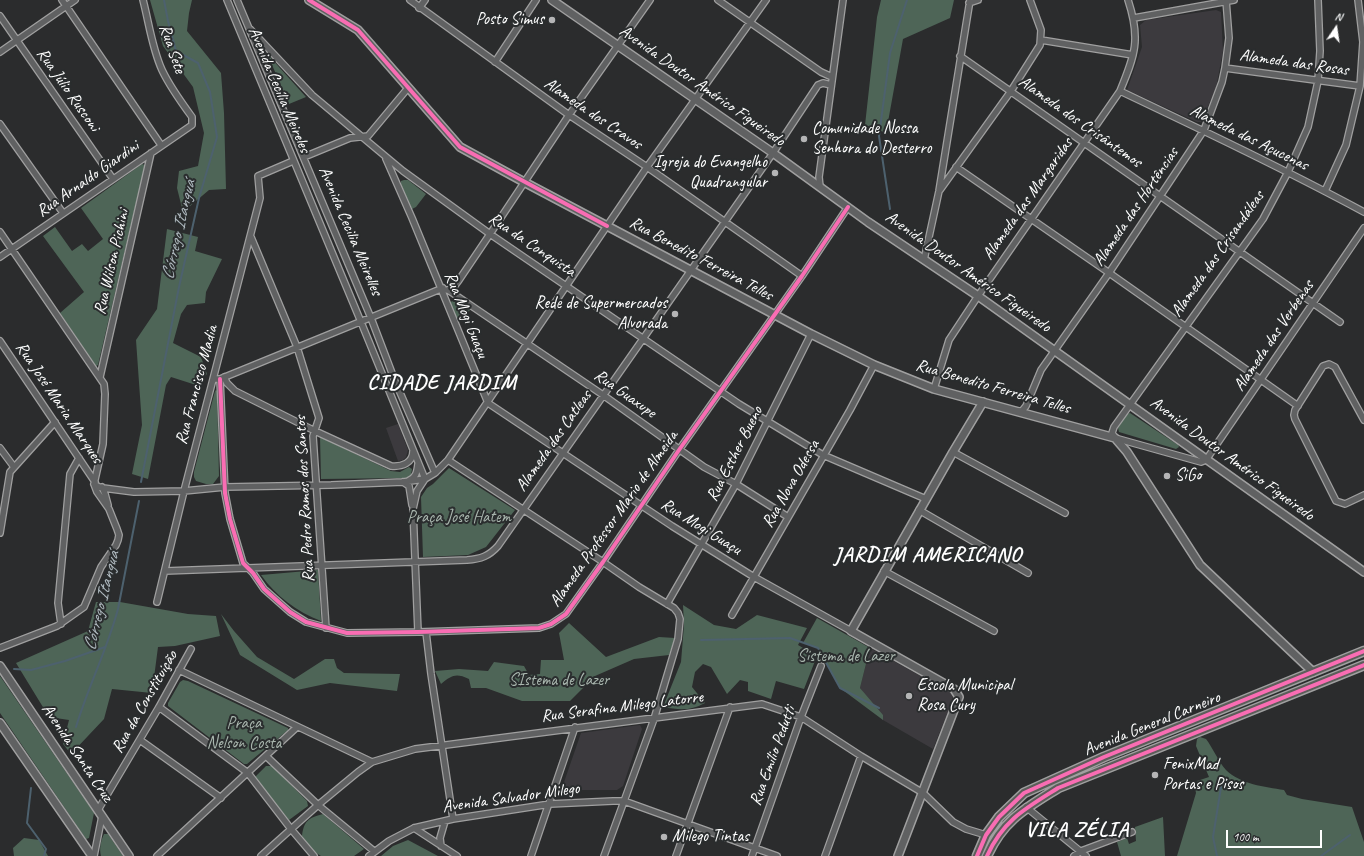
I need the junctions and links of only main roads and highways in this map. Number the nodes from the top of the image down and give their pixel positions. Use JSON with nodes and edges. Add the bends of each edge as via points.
{"nodes":[{"id":1,"x":309,"y":0,"type":"edge"},
{"id":2,"x":552,"y":0,"type":"edge"},
{"id":3,"x":983,"y":402,"type":"junction"},
{"id":4,"x":1364,"y":572,"type":"edge"},
{"id":5,"x":1364,"y":651,"type":"edge"},
{"id":6,"x":1305,"y":664,"type":"junction"},
{"id":7,"x":1364,"y":665,"type":"edge"},
{"id":8,"x":0,"y":666,"type":"edge"},
{"id":9,"x":1313,"y":672,"type":"junction"},
{"id":10,"x":1302,"y":677,"type":"junction"},
{"id":11,"x":1332,"y":678,"type":"junction"},
{"id":12,"x":0,"y":723,"type":"edge"},
{"id":13,"x":93,"y":856,"type":"edge"},
{"id":14,"x":129,"y":856,"type":"edge"},
{"id":15,"x":898,"y":856,"type":"edge"},
{"id":16,"x":977,"y":856,"type":"edge"},
{"id":17,"x":987,"y":856,"type":"edge"}],
"edges":[{"from":1,"to":3,"type":"main road","name":"Rua Benedito Ferreira Telles","via":[[358,30],[460,147],[690,271],[874,365],[934,389]]},
{"from":2,"to":4,"type":"main road","name":"Avenida Doutor Américo Figueiredo","via":[[978,296]]},
{"from":3,"to":6,"type":"main road","name":"Rua Benedito Ferreira Telles","via":[[1115,438],[1127,452],[1200,565]]},
{"from":3,"to":15,"type":"main road","via":[[851,631],[954,689],[959,697]]},
{"from":5,"to":9,"type":"main road","name":"Avenida General Carneiro"},
{"from":6,"to":9,"type":"main road"},
{"from":6,"to":10,"type":"main road"},
{"from":7,"to":11,"type":"main road","name":"Avenida General Carneiro"},
{"from":8,"to":14,"type":"main road","name":"Avenida Santa Cruz"},
{"from":9,"to":10,"type":"main road","name":"Avenida General Carneiro"},
{"from":9,"to":11,"type":"main road"},
{"from":10,"to":16,"type":"main road","name":"Avenida General Carneiro","via":[[1104,757],[1024,793],[999,817],[986,835]]},
{"from":11,"to":17,"type":"main road","name":"Avenida General Carneiro","via":[[1058,788],[1010,820],[994,841]]},
{"from":12,"to":13,"type":"main road"}]}
